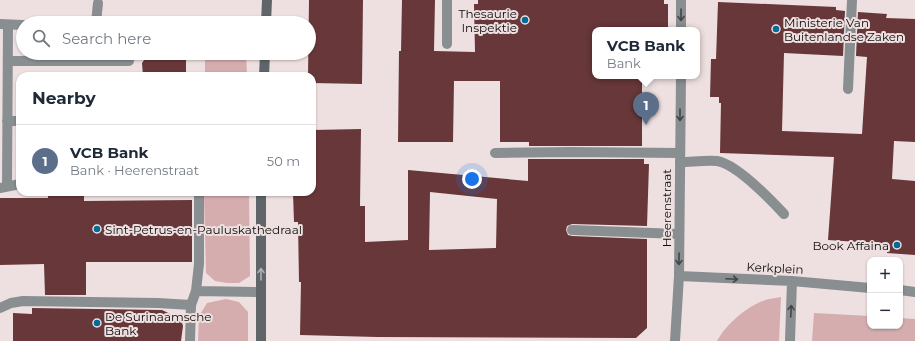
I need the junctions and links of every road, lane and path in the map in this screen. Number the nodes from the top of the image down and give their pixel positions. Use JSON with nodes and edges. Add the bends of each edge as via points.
{"nodes":[{"id":1,"x":267,"y":0,"type":"edge"},
{"id":2,"x":447,"y":0,"type":"edge"},
{"id":3,"x":681,"y":0,"type":"edge"},
{"id":4,"x":852,"y":0,"type":"edge"},
{"id":5,"x":98,"y":3,"type":"dead end"},
{"id":6,"x":97,"y":16,"type":"edge"},
{"id":7,"x":266,"y":16,"type":"edge"},
{"id":8,"x":4,"y":24,"type":"edge"},
{"id":9,"x":16,"y":25,"type":"edge"},
{"id":10,"x":681,"y":27,"type":"edge"},
{"id":11,"x":447,"y":44,"type":"dead end"},
{"id":12,"x":265,"y":60,"type":"edge"},
{"id":13,"x":8,"y":61,"type":"junction"},
{"id":14,"x":129,"y":61,"type":"dead end"},
{"id":15,"x":264,"y":72,"type":"edge"},
{"id":16,"x":680,"y":79,"type":"edge"},
{"id":17,"x":848,"y":89,"type":"dead end"},
{"id":18,"x":7,"y":121,"type":"junction"},
{"id":19,"x":16,"y":121,"type":"edge"},
{"id":20,"x":495,"y":153,"type":"dead end"},
{"id":21,"x":680,"y":157,"type":"junction"},
{"id":22,"x":16,"y":185,"type":"edge"},
{"id":23,"x":3,"y":187,"type":"edge"},
{"id":24,"x":199,"y":196,"type":"edge"},
{"id":25,"x":261,"y":196,"type":"edge"},
{"id":26,"x":784,"y":214,"type":"dead end"},
{"id":27,"x":572,"y":230,"type":"dead end"},
{"id":28,"x":679,"y":234,"type":"junction"},
{"id":29,"x":679,"y":276,"type":"junction"},
{"id":30,"x":792,"y":281,"type":"junction"},
{"id":31,"x":867,"y":288,"type":"edge"},
{"id":32,"x":903,"y":290,"type":"edge"},
{"id":33,"x":196,"y":291,"type":"junction"},
{"id":34,"x":261,"y":292,"type":"junction"},
{"id":35,"x":915,"y":292,"type":"edge"},
{"id":36,"x":191,"y":305,"type":"junction"},
{"id":37,"x":0,"y":308,"type":"edge"},
{"id":38,"x":190,"y":341,"type":"edge"},
{"id":39,"x":261,"y":341,"type":"edge"},
{"id":40,"x":675,"y":341,"type":"edge"},
{"id":41,"x":790,"y":341,"type":"edge"}],
"edges":[{"from":1,"to":7,"type":"main road"},
{"from":2,"to":11,"type":"street"},
{"from":3,"to":10,"type":"street","one_way":true},
{"from":4,"to":17,"type":"street"},
{"from":5,"to":6,"type":"street"},
{"from":8,"to":9,"type":"street"},
{"from":8,"to":13,"type":"street"},
{"from":12,"to":15,"type":"main road"},
{"from":13,"to":14,"type":"street"},
{"from":13,"to":18,"type":"street"},
{"from":16,"to":21,"type":"street","name":"Heerenstraat","one_way":true},
{"from":18,"to":19,"type":"street"},
{"from":18,"to":23,"type":"street"},
{"from":20,"to":21,"type":"street","via":[[570,152]]},
{"from":21,"to":26,"type":"street","via":[[717,161],[729,166],[766,194]]},
{"from":21,"to":28,"type":"street","name":"Heerenstraat"},
{"from":22,"to":23,"type":"street"},
{"from":24,"to":33,"type":"street","via":[[199,264]]},
{"from":34,"to":25,"type":"main road","one_way":true},
{"from":27,"to":28,"type":"street"},
{"from":28,"to":29,"type":"street","name":"Heerenstraat","one_way":true},
{"from":29,"to":30,"type":"street","name":"Kerkplein","one_way":true},
{"from":29,"to":40,"type":"street","name":"Heerenstraat"},
{"from":30,"to":31,"type":"street","name":"Kerkplein"},
{"from":41,"to":30,"type":"street","one_way":true},
{"from":32,"to":35,"type":"street"},
{"from":33,"to":34,"type":"street"},
{"from":33,"to":36,"type":"street"},
{"from":34,"to":39,"type":"main road"},
{"from":36,"to":37,"type":"street","via":[[23,301]]},
{"from":36,"to":38,"type":"street"}]}
